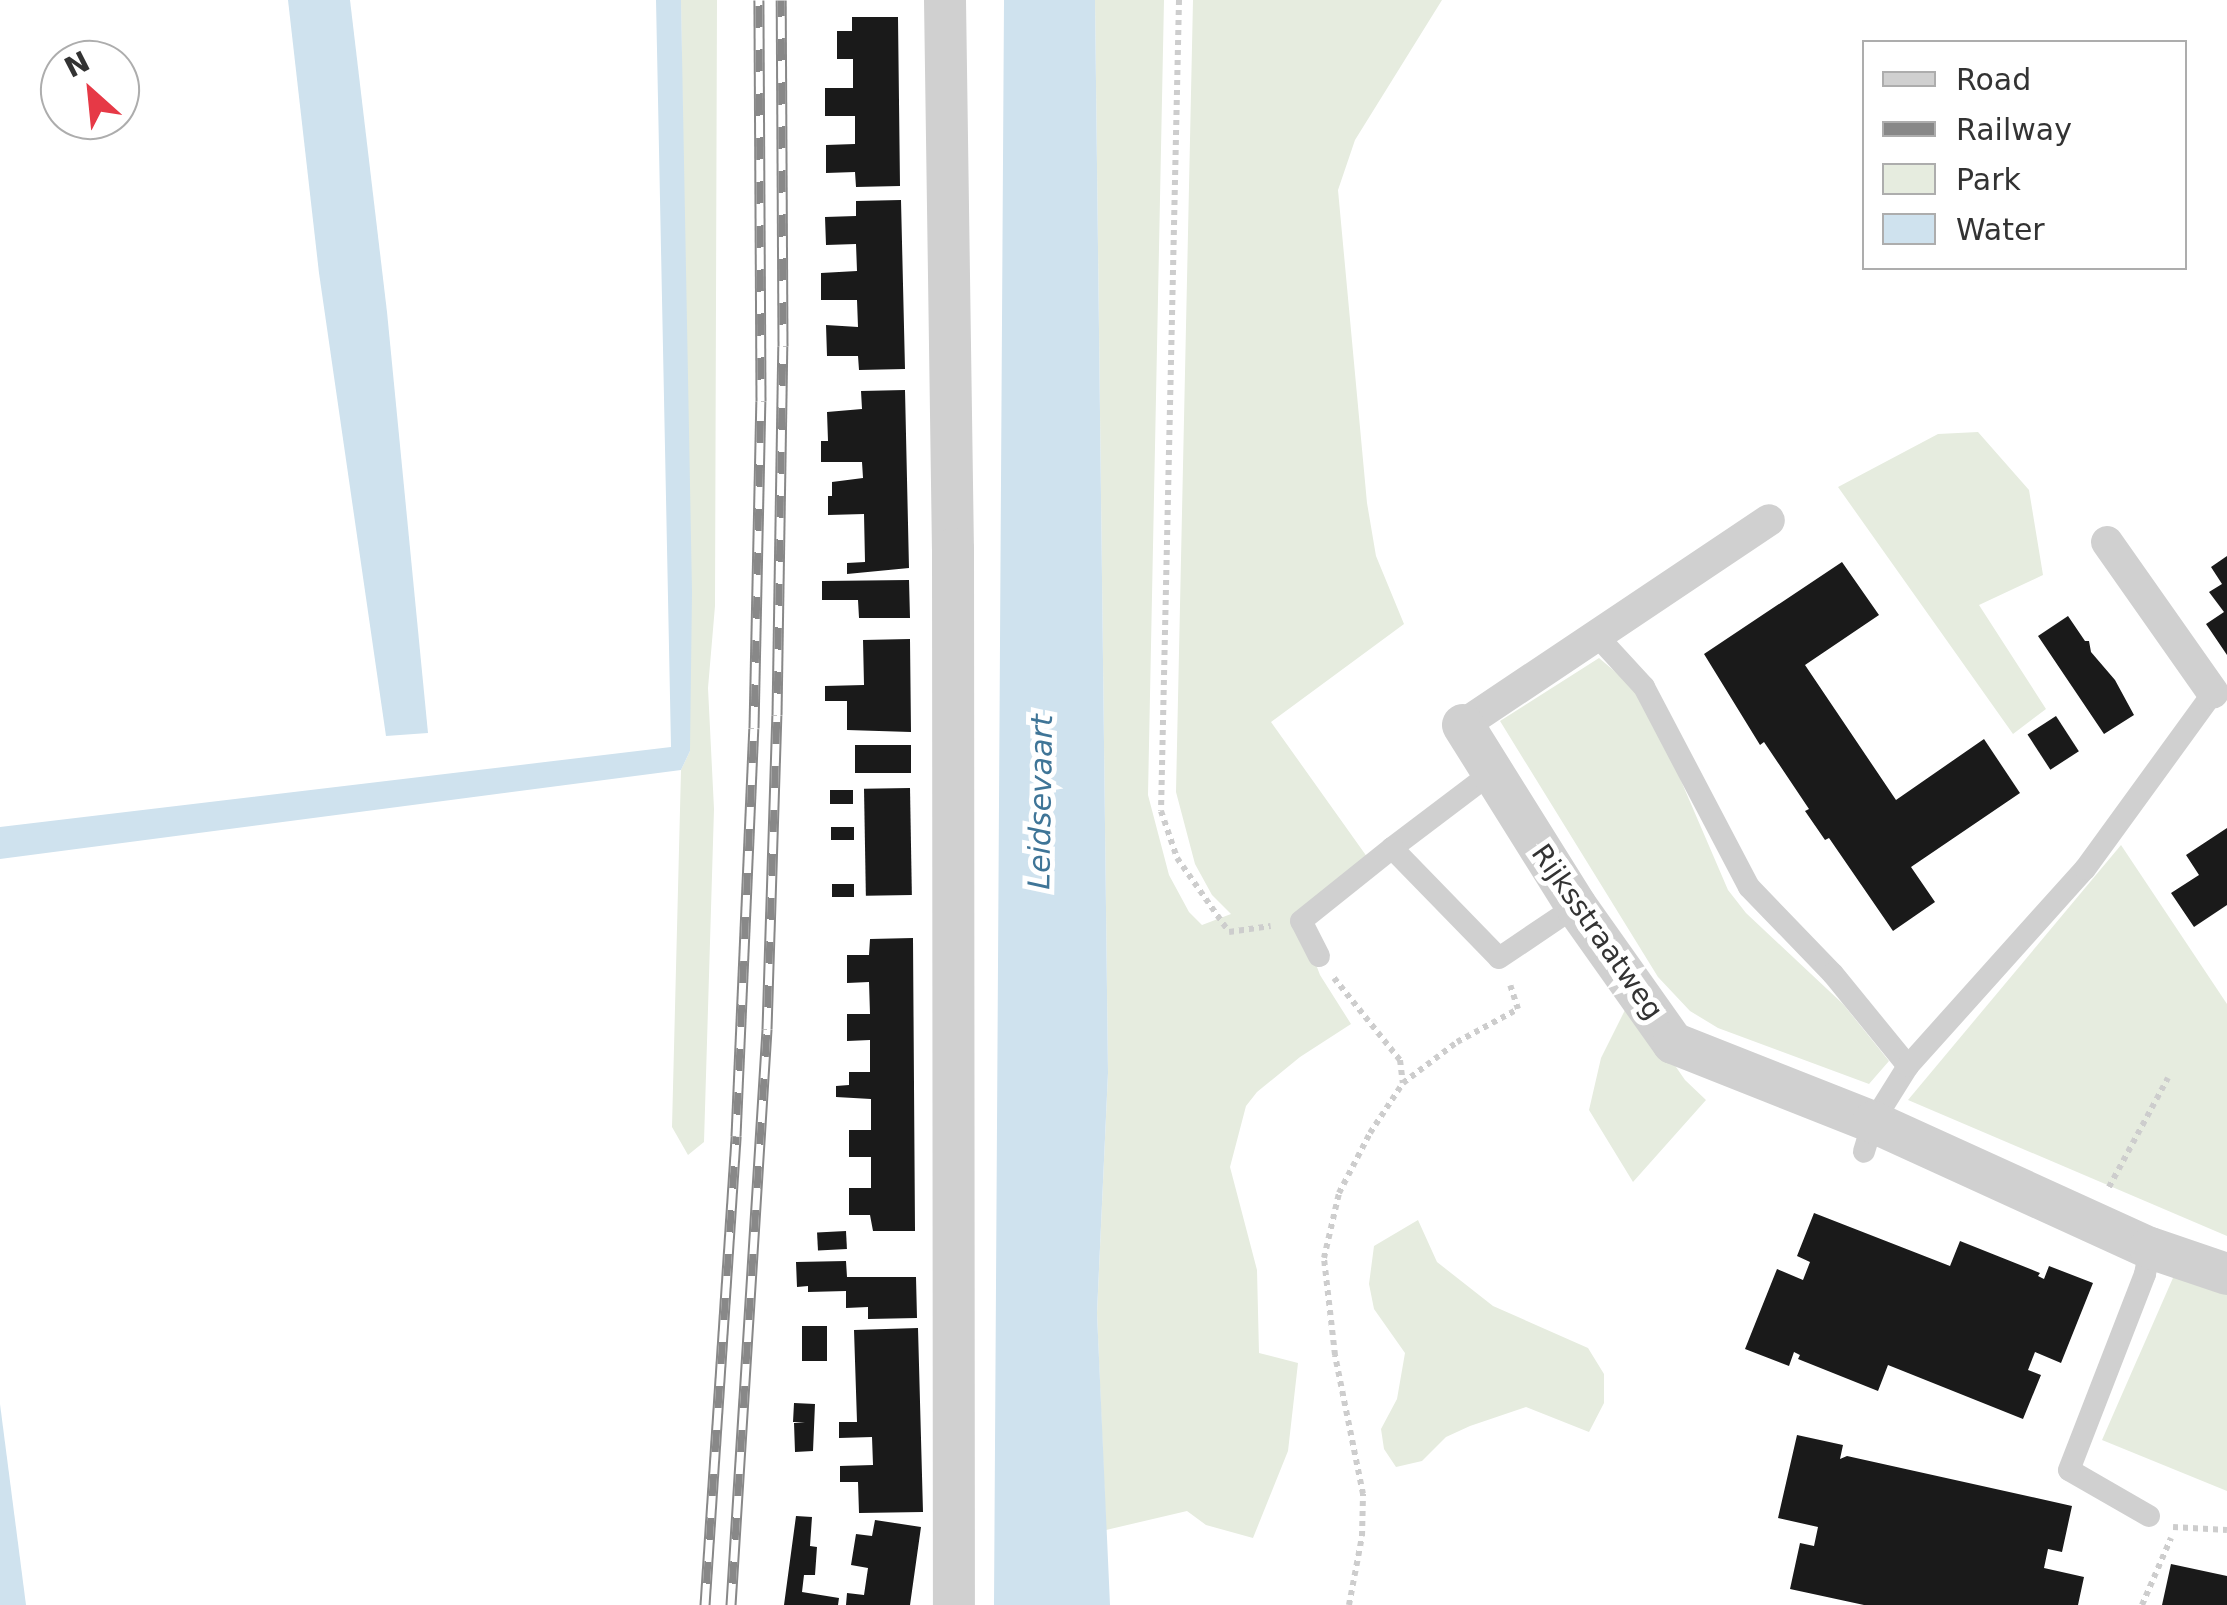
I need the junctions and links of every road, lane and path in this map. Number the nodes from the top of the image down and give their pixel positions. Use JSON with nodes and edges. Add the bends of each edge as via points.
{"nodes":[{"id":1,"x":945,"y":0,"type":"edge"},
{"id":2,"x":1179,"y":0,"type":"edge"},
{"id":3,"x":1768,"y":520,"type":"dead end"},
{"id":4,"x":2107,"y":542,"type":"dead end"},
{"id":5,"x":1598,"y":637,"type":"junction"},
{"id":6,"x":2213,"y":692,"type":"joint"},
{"id":7,"x":1463,"y":726,"type":"joint"},
{"id":8,"x":1490,"y":774,"type":"junction"},
{"id":9,"x":1392,"y":848,"type":"junction"},
{"id":10,"x":1576,"y":906,"type":"junction"},
{"id":11,"x":1302,"y":921,"type":"junction"},
{"id":12,"x":1319,"y":956,"type":"joint"},
{"id":13,"x":1500,"y":958,"type":"junction"},
{"id":14,"x":1908,"y":1066,"type":"junction"},
{"id":15,"x":2168,"y":1078,"type":"dead end"},
{"id":16,"x":1404,"y":1083,"type":"junction"},
{"id":17,"x":1869,"y":1137,"type":"junction"},
{"id":18,"x":2090,"y":1221,"type":"junction"},
{"id":19,"x":2150,"y":1248,"type":"junction"},
{"id":20,"x":2227,"y":1274,"type":"edge"},
{"id":21,"x":2150,"y":1516,"type":"joint"},
{"id":22,"x":2176,"y":1528,"type":"junction"},
{"id":23,"x":2227,"y":1530,"type":"edge"},
{"id":24,"x":954,"y":1605,"type":"edge"},
{"id":25,"x":1349,"y":1605,"type":"edge"},
{"id":26,"x":2142,"y":1605,"type":"edge"}],
"edges":[{"from":1,"to":24,"type":"street"},
{"from":2,"to":11,"type":"path","via":[[1160,811],[1178,858],[1229,932]]},
{"from":3,"to":5,"type":"street","name":"Rijksstraatweg"},
{"from":4,"to":6,"type":"street"},
{"from":5,"to":7,"type":"street","name":"Rijksstraatweg"},
{"from":5,"to":14,"type":"lane","via":[[1644,687],[1750,888]]},
{"from":6,"to":14,"type":"lane","via":[[2084,868]]},
{"from":7,"to":8,"type":"street","name":"Rijksstraatweg"},
{"from":8,"to":9,"type":"lane"},
{"from":8,"to":10,"type":"street","name":"Rijksstraatweg"},
{"from":9,"to":11,"type":"lane"},
{"from":9,"to":13,"type":"lane"},
{"from":10,"to":13,"type":"lane"},
{"from":10,"to":17,"type":"street","name":"Rijksstraatweg","via":[[1674,1043]]},
{"from":11,"to":12,"type":"lane"},
{"from":12,"to":16,"type":"path","via":[[1400,1060]]},
{"from":13,"to":16,"type":"path","via":[[1518,1009],[1457,1042]]},
{"from":14,"to":17,"type":"lane"},
{"from":15,"to":18,"type":"path"},
{"from":16,"to":25,"type":"path","via":[[1339,1193],[1324,1258],[1363,1494]]},
{"from":17,"to":18,"type":"street","name":"Rijksstraatweg"},
{"from":18,"to":19,"type":"street","name":"Rijksstraatweg"},
{"from":19,"to":20,"type":"street","name":"Rijksstraatweg"},
{"from":19,"to":21,"type":"lane","via":[[2068,1470]]},
{"from":21,"to":22,"type":"path"},
{"from":22,"to":23,"type":"path"},
{"from":22,"to":26,"type":"path"}]}
